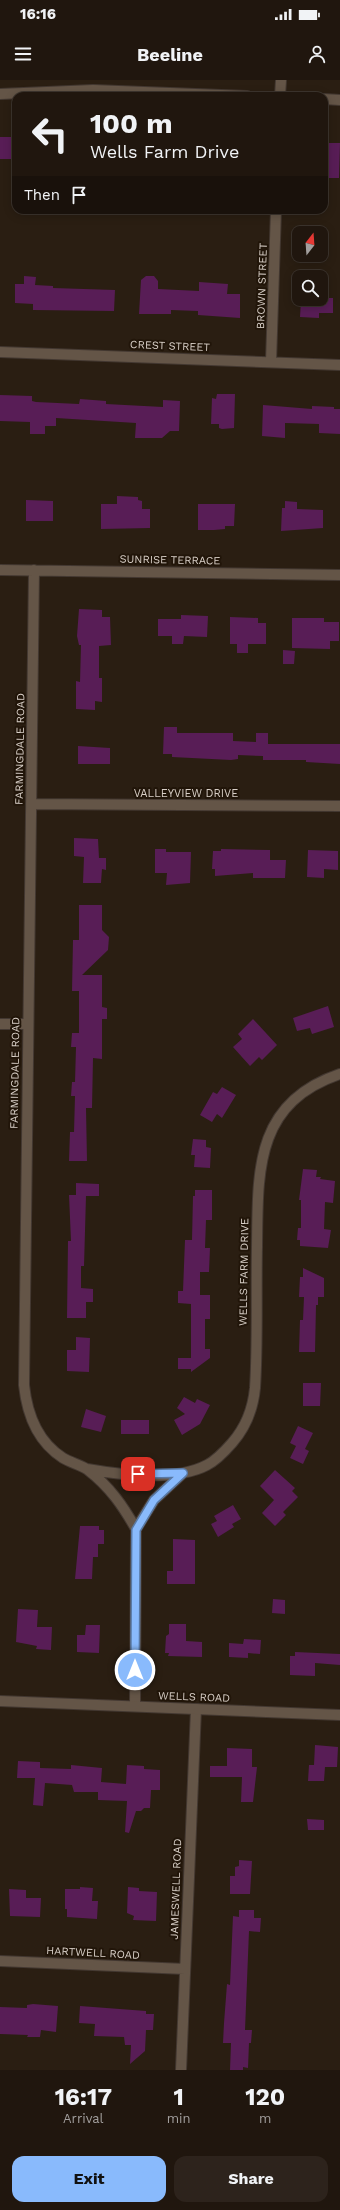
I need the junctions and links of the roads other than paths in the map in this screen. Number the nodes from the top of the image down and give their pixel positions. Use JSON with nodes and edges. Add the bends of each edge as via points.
{"nodes":[{"id":1,"x":281,"y":80,"type":"edge"},
{"id":2,"x":46,"y":92,"type":"edge"},
{"id":3,"x":144,"y":92,"type":"edge"},
{"id":4,"x":280,"y":92,"type":"edge"},
{"id":5,"x":12,"y":93,"type":"edge"},
{"id":6,"x":0,"y":94,"type":"edge"},
{"id":7,"x":328,"y":99,"type":"edge"},
{"id":8,"x":340,"y":100,"type":"edge"},
{"id":9,"x":276,"y":214,"type":"edge"},
{"id":10,"x":0,"y":352,"type":"edge"},
{"id":11,"x":271,"y":362,"type":"junction"},
{"id":12,"x":340,"y":365,"type":"edge"},
{"id":13,"x":0,"y":570,"type":"edge"},
{"id":14,"x":34,"y":570,"type":"junction"},
{"id":15,"x":340,"y":575,"type":"edge"},
{"id":16,"x":31,"y":804,"type":"junction"},
{"id":17,"x":340,"y":806,"type":"edge"},
{"id":18,"x":0,"y":1024,"type":"edge"},
{"id":19,"x":28,"y":1024,"type":"junction"},
{"id":20,"x":340,"y":1074,"type":"edge"},
{"id":21,"x":87,"y":1469,"type":"junction"},
{"id":22,"x":183,"y":1473,"type":"junction"},
{"id":23,"x":136,"y":1530,"type":"junction"},
{"id":24,"x":0,"y":1701,"type":"edge"},
{"id":25,"x":135,"y":1706,"type":"junction"},
{"id":26,"x":196,"y":1709,"type":"junction"},
{"id":27,"x":340,"y":1715,"type":"edge"},
{"id":28,"x":0,"y":1961,"type":"edge"},
{"id":29,"x":185,"y":1969,"type":"junction"},
{"id":30,"x":181,"y":2070,"type":"edge"}],
"edges":[{"from":1,"to":4,"type":"street"},
{"from":2,"to":3,"type":"street"},
{"from":5,"to":6,"type":"street"},
{"from":7,"to":8,"type":"street"},
{"from":9,"to":11,"type":"street","name":"BROWN STREET"},
{"from":10,"to":11,"type":"street","name":"CREST STREET"},
{"from":11,"to":12,"type":"street","name":"CREST STREET"},
{"from":13,"to":14,"type":"street","name":"SUNRISE TERRACE"},
{"from":14,"to":15,"type":"street","name":"SUNRISE TERRACE"},
{"from":14,"to":16,"type":"street","name":"FARMINGDALE ROAD"},
{"from":16,"to":17,"type":"street","name":"VALLEYVIEW DRIVE"},
{"from":16,"to":19,"type":"street","name":"FARMINGDALE ROAD"},
{"from":18,"to":19,"type":"street"},
{"from":19,"to":21,"type":"street","name":"FARMINGDALE ROAD","via":[[24,1391],[30,1415],[44,1440],[61,1457]]},
{"from":20,"to":22,"type":"street","name":"WELLS FARM DRIVE","via":[[314,1085],[295,1099],[280,1116],[267,1141],[261,1158],[258,1184],[255,1382],[252,1406],[243,1428],[222,1454],[206,1466]]},
{"from":21,"to":22,"type":"street","name":"WELLS FARM DRIVE","via":[[133,1474]]},
{"from":21,"to":23,"type":"street","name":"FARMINGDALE ROAD","via":[[115,1495]]},
{"from":22,"to":23,"type":"street","name":"WELLS FARM DRIVE","via":[[154,1500]]},
{"from":23,"to":25,"type":"street"},
{"from":24,"to":25,"type":"street","name":"WELLS ROAD"},
{"from":25,"to":26,"type":"street","name":"WELLS ROAD"},
{"from":26,"to":27,"type":"street","name":"WELLS ROAD"},
{"from":26,"to":29,"type":"street","name":"JAMESWELL ROAD"},
{"from":28,"to":29,"type":"street","name":"HARTWELL ROAD"},
{"from":29,"to":30,"type":"street","name":"JAMESWELL ROAD"}]}
